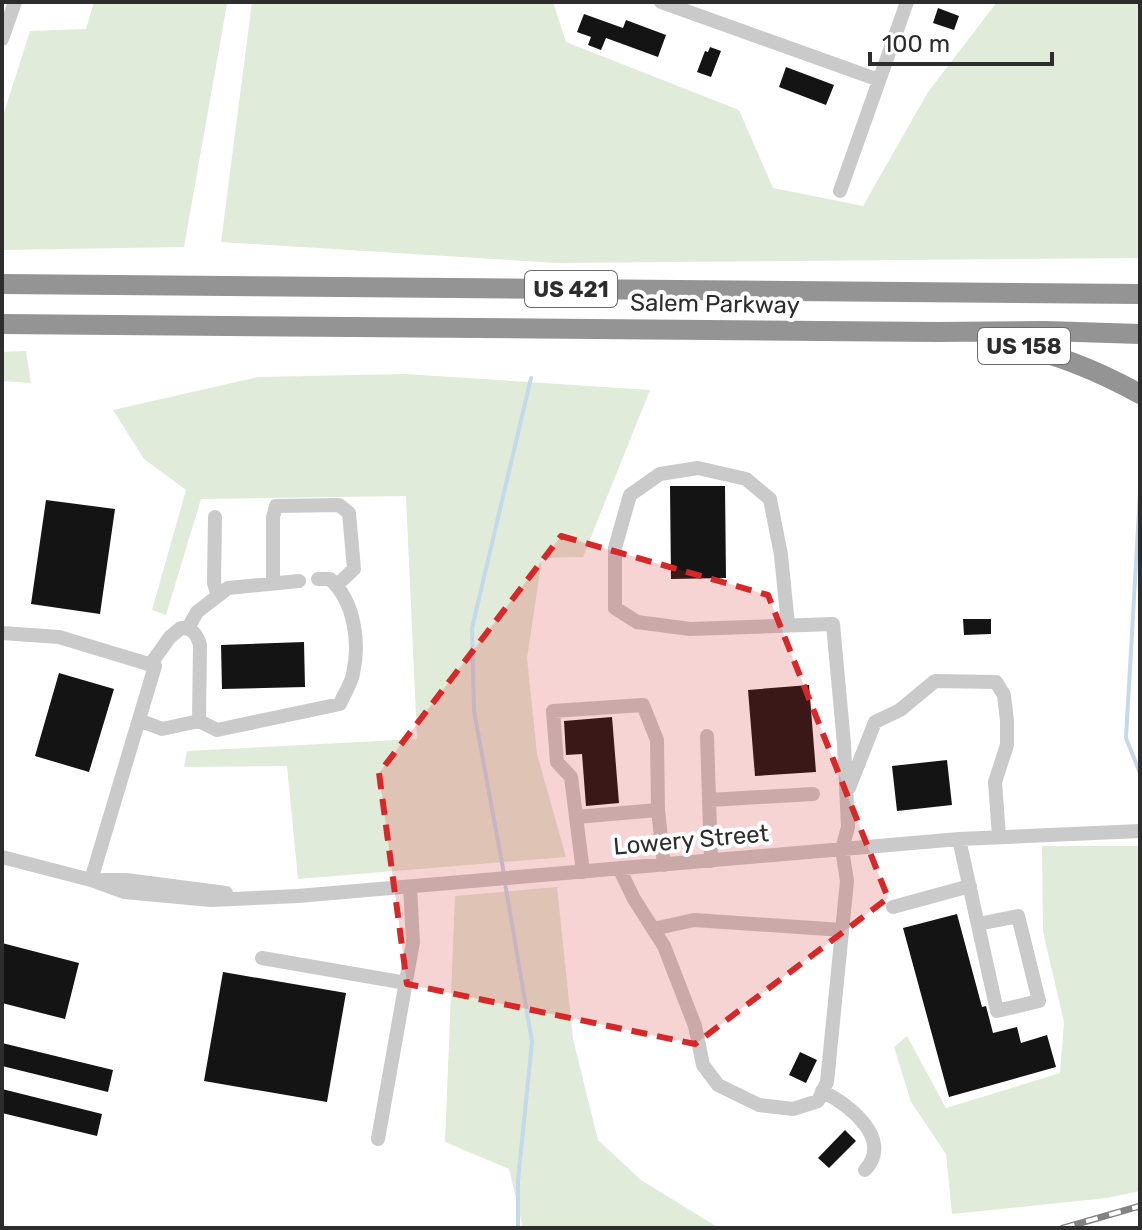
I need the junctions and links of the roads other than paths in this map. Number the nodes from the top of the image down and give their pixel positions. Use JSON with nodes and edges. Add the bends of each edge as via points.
{"nodes":[{"id":1,"x":15,"y":2,"type":"edge"},
{"id":2,"x":661,"y":2,"type":"edge"},
{"id":3,"x":907,"y":2,"type":"edge"},
{"id":4,"x":2,"y":39,"type":"edge"},
{"id":5,"x":879,"y":80,"type":"junction"},
{"id":6,"x":840,"y":191,"type":"dead end"},
{"id":7,"x":2,"y":284,"type":"edge"},
{"id":8,"x":1140,"y":294,"type":"edge"},
{"id":9,"x":2,"y":324,"type":"edge"},
{"id":10,"x":937,"y":332,"type":"junction"},
{"id":11,"x":1140,"y":334,"type":"edge"},
{"id":12,"x":1140,"y":394,"type":"edge"},
{"id":13,"x":215,"y":517,"type":"dead end"},
{"id":14,"x":318,"y":579,"type":"dead end"},
{"id":15,"x":299,"y":581,"type":"dead end"},
{"id":16,"x":273,"y":583,"type":"junction"},
{"id":17,"x":337,"y":585,"type":"junction"},
{"id":18,"x":218,"y":596,"type":"junction"},
{"id":19,"x":788,"y":625,"type":"junction"},
{"id":20,"x":188,"y":628,"type":"junction"},
{"id":21,"x":2,"y":633,"type":"edge"},
{"id":22,"x":152,"y":665,"type":"junction"},
{"id":23,"x":139,"y":720,"type":"junction"},
{"id":24,"x":199,"y":721,"type":"junction"},
{"id":25,"x":707,"y":736,"type":"dead end"},
{"id":26,"x":813,"y":794,"type":"dead end"},
{"id":27,"x":846,"y":794,"type":"junction"},
{"id":28,"x":709,"y":800,"type":"junction"},
{"id":29,"x":658,"y":810,"type":"junction"},
{"id":30,"x":576,"y":817,"type":"junction"},
{"id":31,"x":1140,"y":831,"type":"edge"},
{"id":32,"x":999,"y":836,"type":"junction"},
{"id":33,"x":959,"y":839,"type":"junction"},
{"id":34,"x":842,"y":849,"type":"junction"},
{"id":35,"x":2,"y":857,"type":"edge"},
{"id":36,"x":711,"y":861,"type":"junction"},
{"id":37,"x":664,"y":865,"type":"junction"},
{"id":38,"x":619,"y":868,"type":"junction"},
{"id":39,"x":583,"y":872,"type":"junction"},
{"id":40,"x":91,"y":880,"type":"junction"},
{"id":41,"x":970,"y":886,"type":"junction"},
{"id":42,"x":410,"y":887,"type":"junction"},
{"id":43,"x":893,"y":907,"type":"dead end"},
{"id":44,"x":978,"y":924,"type":"junction"},
{"id":45,"x":653,"y":929,"type":"junction"},
{"id":46,"x":842,"y":930,"type":"junction"},
{"id":47,"x":262,"y":958,"type":"dead end"},
{"id":48,"x":406,"y":983,"type":"junction"},
{"id":49,"x":822,"y":1091,"type":"junction"},
{"id":50,"x":378,"y":1139,"type":"dead end"},
{"id":51,"x":865,"y":1170,"type":"dead end"}],
"edges":[{"from":1,"to":4,"type":"street"},
{"from":2,"to":5,"type":"street"},
{"from":3,"to":5,"type":"street"},
{"from":5,"to":6,"type":"street"},
{"from":7,"to":8,"type":"highway","name":"Salem Parkway","number":"US 421"},
{"from":9,"to":10,"type":"highway","name":"Salem Parkway","number":"US 421"},
{"from":10,"to":11,"type":"highway","name":"Salem Parkway","number":"US 421"},
{"from":10,"to":12,"type":"highway","number":"US 158","via":[[1040,350]]},
{"from":13,"to":18,"type":"street"},
{"from":14,"to":17,"type":"street"},
{"from":15,"to":16,"type":"street"},
{"from":16,"to":17,"type":"street","via":[[276,506],[339,505],[349,513],[354,569]]},
{"from":16,"to":18,"type":"street","via":[[228,588]]},
{"from":17,"to":24,"type":"street","via":[[355,627],[353,674],[340,704],[217,730]]},
{"from":18,"to":20,"type":"street","via":[[197,612]]},
{"from":19,"to":19,"type":"street","via":[[690,629],[637,622],[615,608],[615,548],[630,495],[660,474],[698,468],[746,479],[770,499]]},
{"from":19,"to":27,"type":"street","via":[[833,624]]},
{"from":20,"to":22,"type":"street","via":[[170,637]]},
{"from":20,"to":24,"type":"street","via":[[198,635],[200,645]]},
{"from":21,"to":22,"type":"street","via":[[59,637]]},
{"from":22,"to":23,"type":"street"},
{"from":23,"to":24,"type":"street","via":[[162,729]]},
{"from":23,"to":40,"type":"street"},
{"from":25,"to":28,"type":"street"},
{"from":26,"to":28,"type":"street"},
{"from":27,"to":32,"type":"street","via":[[875,722],[900,710],[935,681],[996,682],[1004,695],[1007,721],[1007,745],[995,782]]},
{"from":27,"to":34,"type":"street","via":[[848,827]]},
{"from":28,"to":36,"type":"street"},
{"from":29,"to":30,"type":"street"},
{"from":29,"to":30,"type":"street","via":[[657,740],[643,705],[553,711],[557,762],[571,777]]},
{"from":29,"to":37,"type":"street"},
{"from":30,"to":39,"type":"street"},
{"from":31,"to":32,"type":"street","name":"Lowery Street"},
{"from":32,"to":33,"type":"street","name":"Lowery Street"},
{"from":33,"to":34,"type":"street","name":"Lowery Street"},
{"from":33,"to":41,"type":"street"},
{"from":34,"to":36,"type":"street","name":"Lowery Street"},
{"from":34,"to":46,"type":"street","via":[[847,881]]},
{"from":35,"to":40,"type":"street","name":"Lowery Street"},
{"from":36,"to":37,"type":"street","name":"Lowery Street"},
{"from":37,"to":38,"type":"street","name":"Lowery Street"},
{"from":38,"to":39,"type":"street","name":"Lowery Street"},
{"from":38,"to":45,"type":"street"},
{"from":39,"to":42,"type":"street","name":"Lowery Street"},
{"from":40,"to":42,"type":"street","name":"Lowery Street","via":[[246,897]]},
{"from":41,"to":43,"type":"street"},
{"from":41,"to":44,"type":"street"},
{"from":42,"to":48,"type":"street","via":[[413,942]]},
{"from":44,"to":44,"type":"street","via":[[997,1011],[1039,1001],[1018,916]]},
{"from":45,"to":46,"type":"street","via":[[694,920]]},
{"from":45,"to":49,"type":"street","via":[[695,1026],[703,1065],[718,1085],[759,1105],[793,1109],[818,1101]]},
{"from":46,"to":49,"type":"street"},
{"from":47,"to":48,"type":"street"},
{"from":48,"to":50,"type":"street"},
{"from":49,"to":51,"type":"street","via":[[854,1112],[875,1141],[876,1152]]}]}
